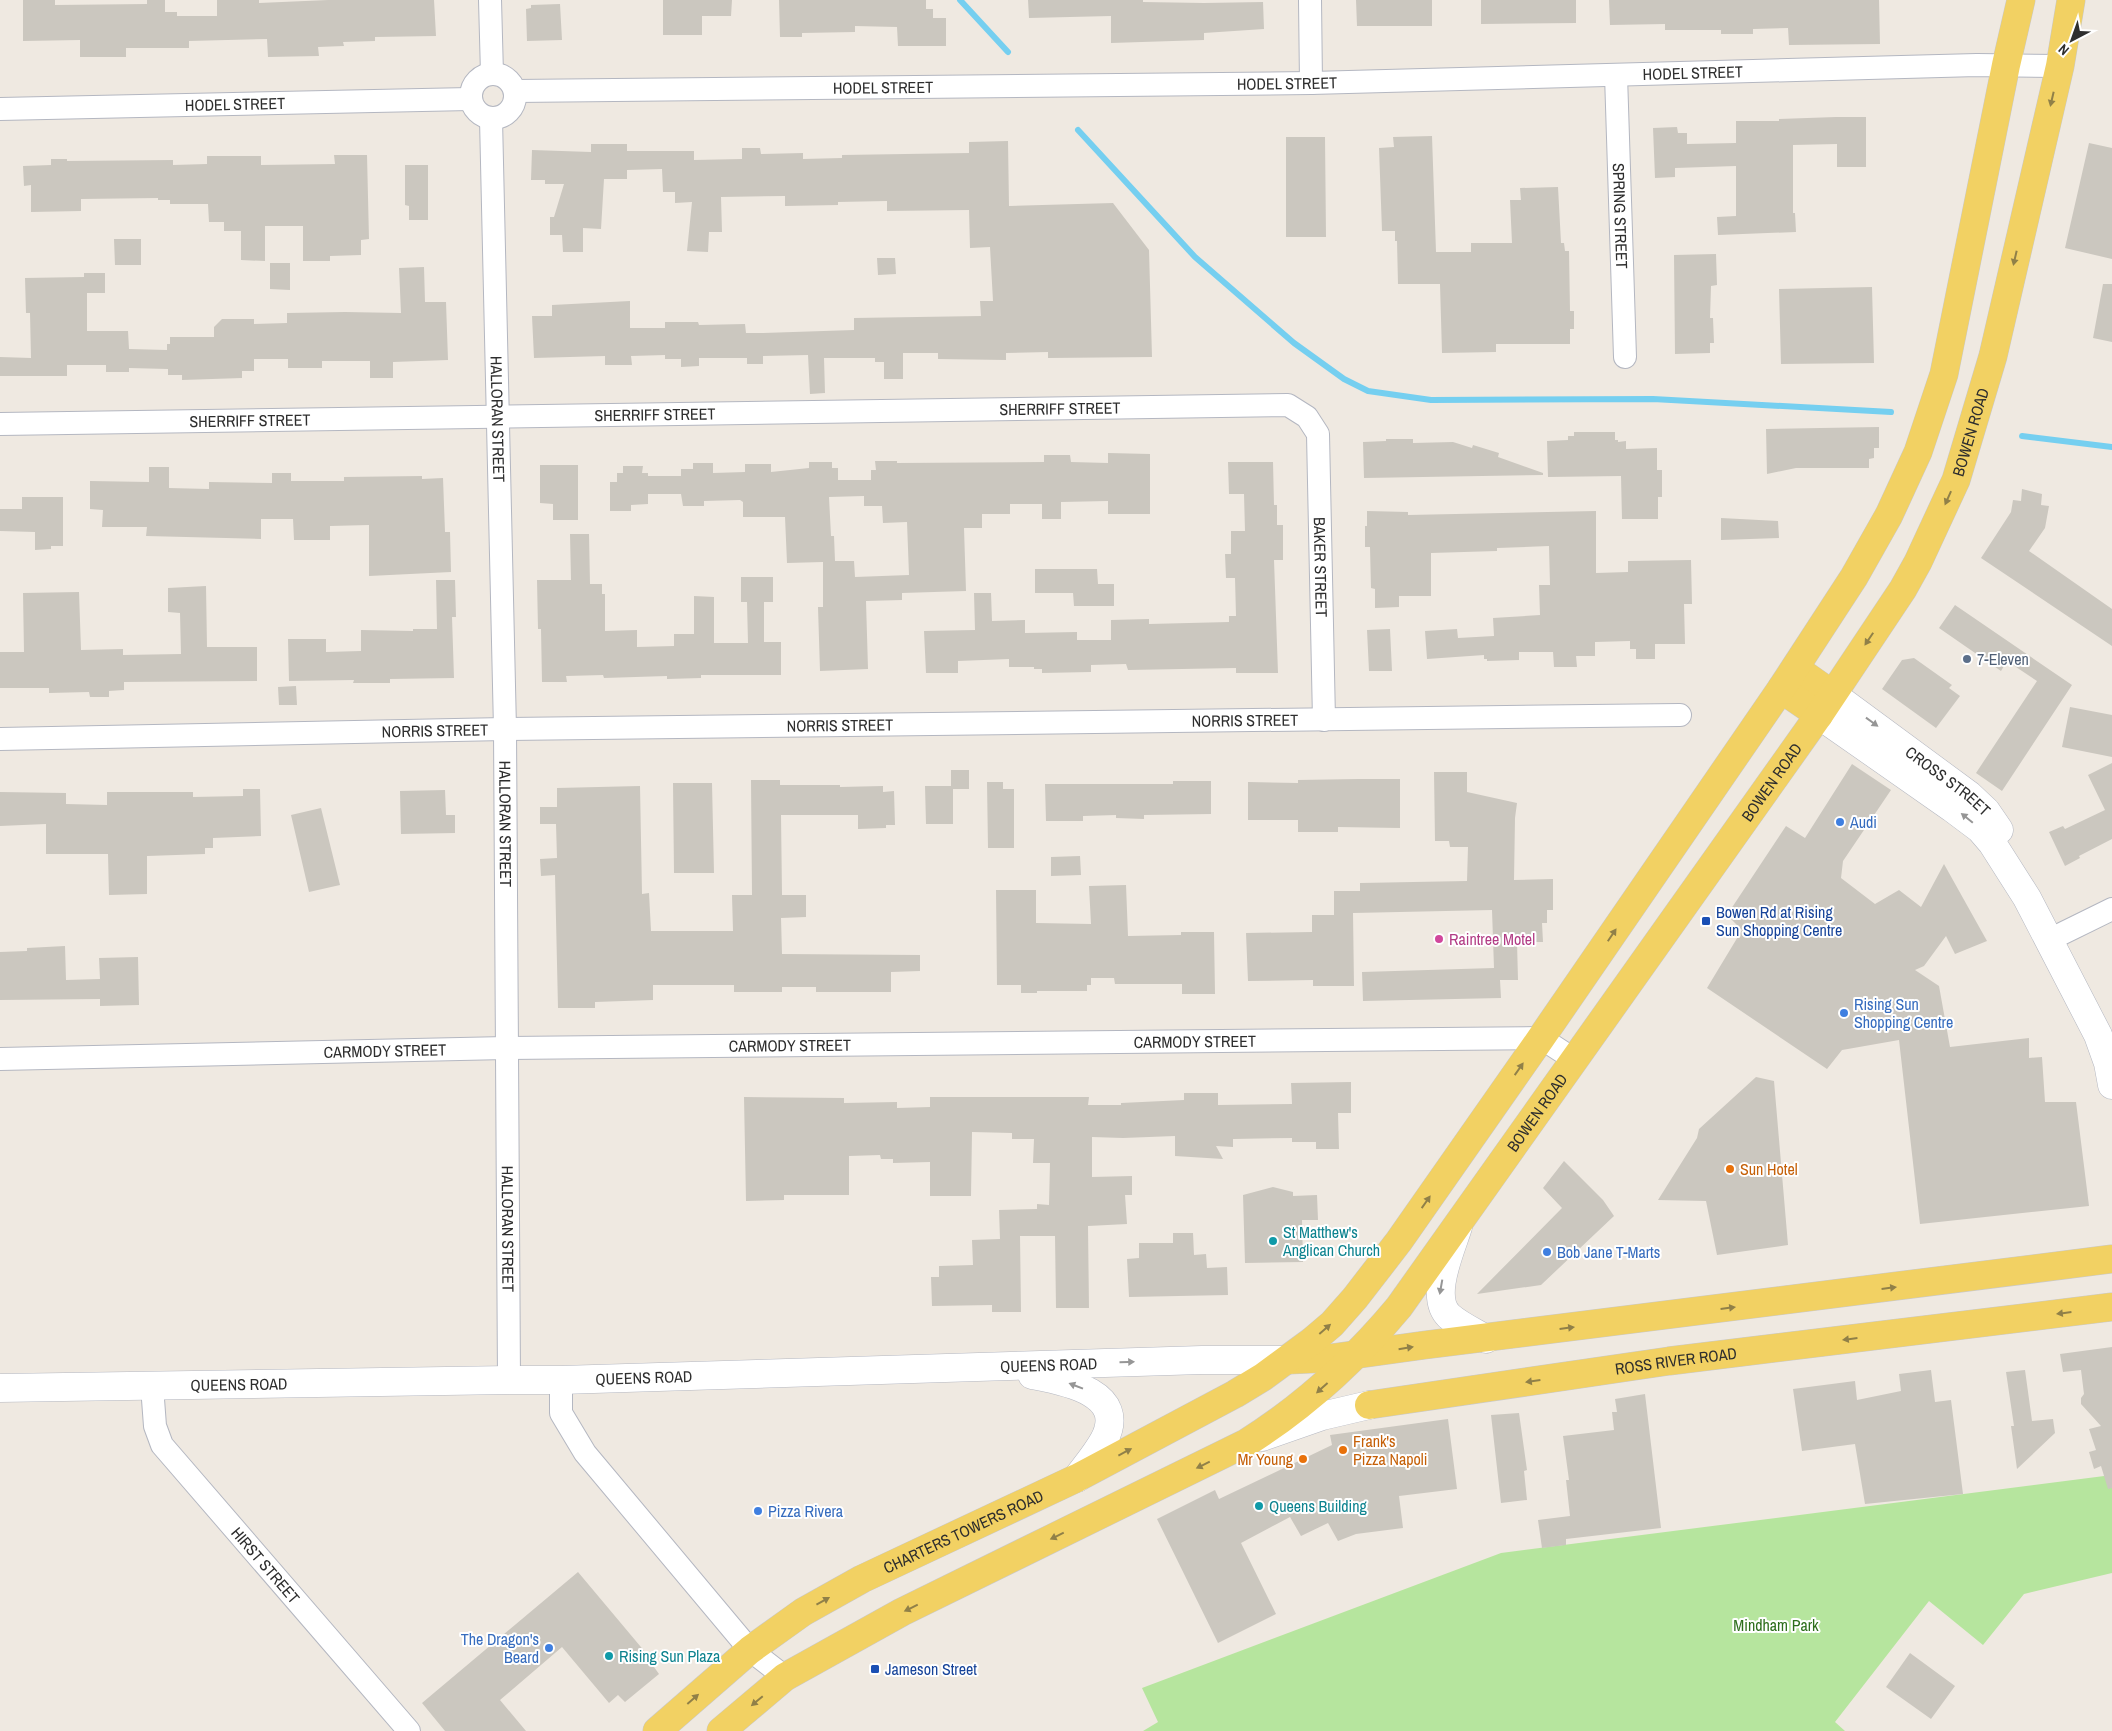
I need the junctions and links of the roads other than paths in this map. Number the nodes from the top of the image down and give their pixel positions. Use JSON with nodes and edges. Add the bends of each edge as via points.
{"nodes":[{"id":1,"x":490,"y":0,"type":"edge"},
{"id":2,"x":1310,"y":0,"type":"edge"},
{"id":3,"x":2021,"y":0,"type":"edge"},
{"id":4,"x":2071,"y":0,"type":"edge"},
{"id":5,"x":2006,"y":64,"type":"junction"},
{"id":6,"x":2060,"y":66,"type":"junction"},
{"id":7,"x":492,"y":74,"type":"junction"},
{"id":8,"x":1616,"y":75,"type":"junction"},
{"id":9,"x":1311,"y":84,"type":"junction"},
{"id":10,"x":515,"y":91,"type":"junction"},
{"id":11,"x":470,"y":99,"type":"junction"},
{"id":12,"x":0,"y":109,"type":"edge"},
{"id":13,"x":491,"y":119,"type":"junction"},
{"id":14,"x":1625,"y":357,"type":"dead end"},
{"id":15,"x":498,"y":416,"type":"junction"},
{"id":16,"x":1307,"y":417,"type":"joint"},
{"id":17,"x":0,"y":424,"type":"edge"},
{"id":18,"x":1788,"y":678,"type":"junction"},
{"id":19,"x":1825,"y":704,"type":"junction"},
{"id":20,"x":1680,"y":716,"type":"dead end"},
{"id":21,"x":1324,"y":720,"type":"junction"},
{"id":22,"x":505,"y":729,"type":"junction"},
{"id":23,"x":0,"y":739,"type":"edge"},
{"id":24,"x":2112,"y":909,"type":"edge"},
{"id":25,"x":2050,"y":940,"type":"junction"},
{"id":26,"x":1541,"y":1038,"type":"junction"},
{"id":27,"x":506,"y":1048,"type":"junction"},
{"id":28,"x":0,"y":1059,"type":"edge"},
{"id":29,"x":1575,"y":1060,"type":"junction"},
{"id":30,"x":2112,"y":1085,"type":"edge"},
{"id":31,"x":1460,"y":1223,"type":"junction"},
{"id":32,"x":2112,"y":1259,"type":"edge"},
{"id":33,"x":2112,"y":1307,"type":"edge"},
{"id":34,"x":1486,"y":1339,"type":"junction"},
{"id":35,"x":1358,"y":1355,"type":"junction"},
{"id":36,"x":1288,"y":1360,"type":"junction"},
{"id":37,"x":991,"y":1366,"type":"junction"},
{"id":38,"x":510,"y":1380,"type":"junction"},
{"id":39,"x":561,"y":1380,"type":"junction"},
{"id":40,"x":152,"y":1386,"type":"junction"},
{"id":41,"x":0,"y":1388,"type":"edge"},
{"id":42,"x":1369,"y":1405,"type":"joint"},
{"id":43,"x":1246,"y":1443,"type":"junction"},
{"id":44,"x":1077,"y":1478,"type":"junction"},
{"id":45,"x":750,"y":1650,"type":"junction"},
{"id":46,"x":785,"y":1677,"type":"junction"},
{"id":47,"x":408,"y":1731,"type":"edge"},
{"id":48,"x":656,"y":1731,"type":"edge"},
{"id":49,"x":721,"y":1731,"type":"edge"}],
"edges":[{"from":1,"to":7,"type":"street"},
{"from":2,"to":9,"type":"street"},
{"from":3,"to":5,"type":"main road"},
{"from":4,"to":6,"type":"main road","name":"BOWEN ROAD"},
{"from":5,"to":6,"type":"street","name":"HODEL STREET"},
{"from":5,"to":8,"type":"street","name":"HODEL STREET"},
{"from":5,"to":18,"type":"main road","via":[[1944,374],[1918,452],[1874,544]]},
{"from":6,"to":19,"type":"main road","name":"BOWEN ROAD","one_way":true,"via":[[1993,356],[1956,480],[1903,589]]},
{"from":7,"to":10,"type":"street","via":[[507,79]]},
{"from":7,"to":11,"type":"street","via":[[478,79]]},
{"from":8,"to":9,"type":"street","name":"HODEL STREET"},
{"from":8,"to":14,"type":"street","name":"SPRING STREET"},
{"from":9,"to":10,"type":"street","name":"HODEL STREET"},
{"from":10,"to":13,"type":"street","via":[[508,113]]},
{"from":11,"to":12,"type":"street","name":"HODEL STREET"},
{"from":11,"to":13,"type":"street","via":[[477,113]]},
{"from":13,"to":15,"type":"street","name":"HALLORAN STREET"},
{"from":15,"to":16,"type":"street","name":"SHERRIFF STREET","via":[[1288,405]]},
{"from":15,"to":17,"type":"street","name":"SHERRIFF STREET"},
{"from":15,"to":22,"type":"street","name":"HALLORAN STREET"},
{"from":16,"to":21,"type":"street","name":"BAKER STREET","via":[[1318,434]]},
{"from":18,"to":19,"type":"main road"},
{"from":26,"to":18,"type":"main road","one_way":true},
{"from":19,"to":25,"type":"street","name":"CROSS STREET","via":[[1980,829],[1999,851]]},
{"from":19,"to":29,"type":"main road","name":"BOWEN ROAD"},
{"from":20,"to":21,"type":"street","name":"NORRIS STREET"},
{"from":21,"to":22,"type":"street","name":"NORRIS STREET"},
{"from":22,"to":23,"type":"street","name":"NORRIS STREET"},
{"from":22,"to":27,"type":"street","name":"HALLORAN STREET"},
{"from":24,"to":25,"type":"street"},
{"from":25,"to":30,"type":"street","name":"CROSS STREET","via":[[2103,1048]]},
{"from":26,"to":27,"type":"street","name":"CARMODY STREET"},
{"from":26,"to":29,"type":"street"},
{"from":36,"to":26,"type":"main road","one_way":true,"via":[[1332,1324],[1361,1290]]},
{"from":27,"to":28,"type":"street","name":"CARMODY STREET"},
{"from":27,"to":38,"type":"street","name":"HALLORAN STREET"},
{"from":29,"to":31,"type":"main road","name":"BOWEN ROAD"},
{"from":31,"to":34,"type":"street","one_way":true,"via":[[1440,1286],[1442,1306],[1448,1315]]},
{"from":31,"to":35,"type":"main road","name":"BOWEN ROAD","via":[[1399,1307]]},
{"from":34,"to":32,"type":"main road","one_way":true},
{"from":33,"to":42,"type":"main road","name":"ROSS RIVER ROAD","one_way":true,"via":[[1669,1361]]},
{"from":35,"to":34,"type":"main road","one_way":true},
{"from":35,"to":36,"type":"main road"},
{"from":35,"to":43,"type":"main road","name":"BOWEN ROAD","one_way":true,"via":[[1296,1409]]},
{"from":37,"to":36,"type":"street","name":"QUEENS ROAD","one_way":true},
{"from":44,"to":36,"type":"main road","name":"CHARTERS TOWERS ROAD","one_way":true,"via":[[1224,1400]]},
{"from":37,"to":39,"type":"street","name":"QUEENS ROAD"},
{"from":44,"to":37,"type":"street","one_way":true,"via":[[1107,1432],[1109,1414],[1101,1400],[1075,1385]]},
{"from":38,"to":39,"type":"street","name":"QUEENS ROAD"},
{"from":38,"to":40,"type":"street","name":"QUEENS ROAD"},
{"from":39,"to":45,"type":"street","via":[[561,1413],[585,1453]]},
{"from":40,"to":41,"type":"street","name":"QUEENS ROAD"},
{"from":40,"to":47,"type":"street","name":"HIRST STREET","via":[[155,1426],[162,1445]]},
{"from":42,"to":43,"type":"street","name":"ROSS RIVER ROAD","via":[[1307,1421]]},
{"from":43,"to":46,"type":"main road","one_way":true,"via":[[902,1612]]},
{"from":45,"to":44,"type":"main road","name":"CHARTERS TOWERS ROAD","one_way":true,"via":[[803,1612],[862,1579]]},
{"from":45,"to":46,"type":"street"},
{"from":48,"to":45,"type":"main road","name":"CHARTERS TOWERS ROAD","one_way":true},
{"from":46,"to":49,"type":"main road","one_way":true}]}
